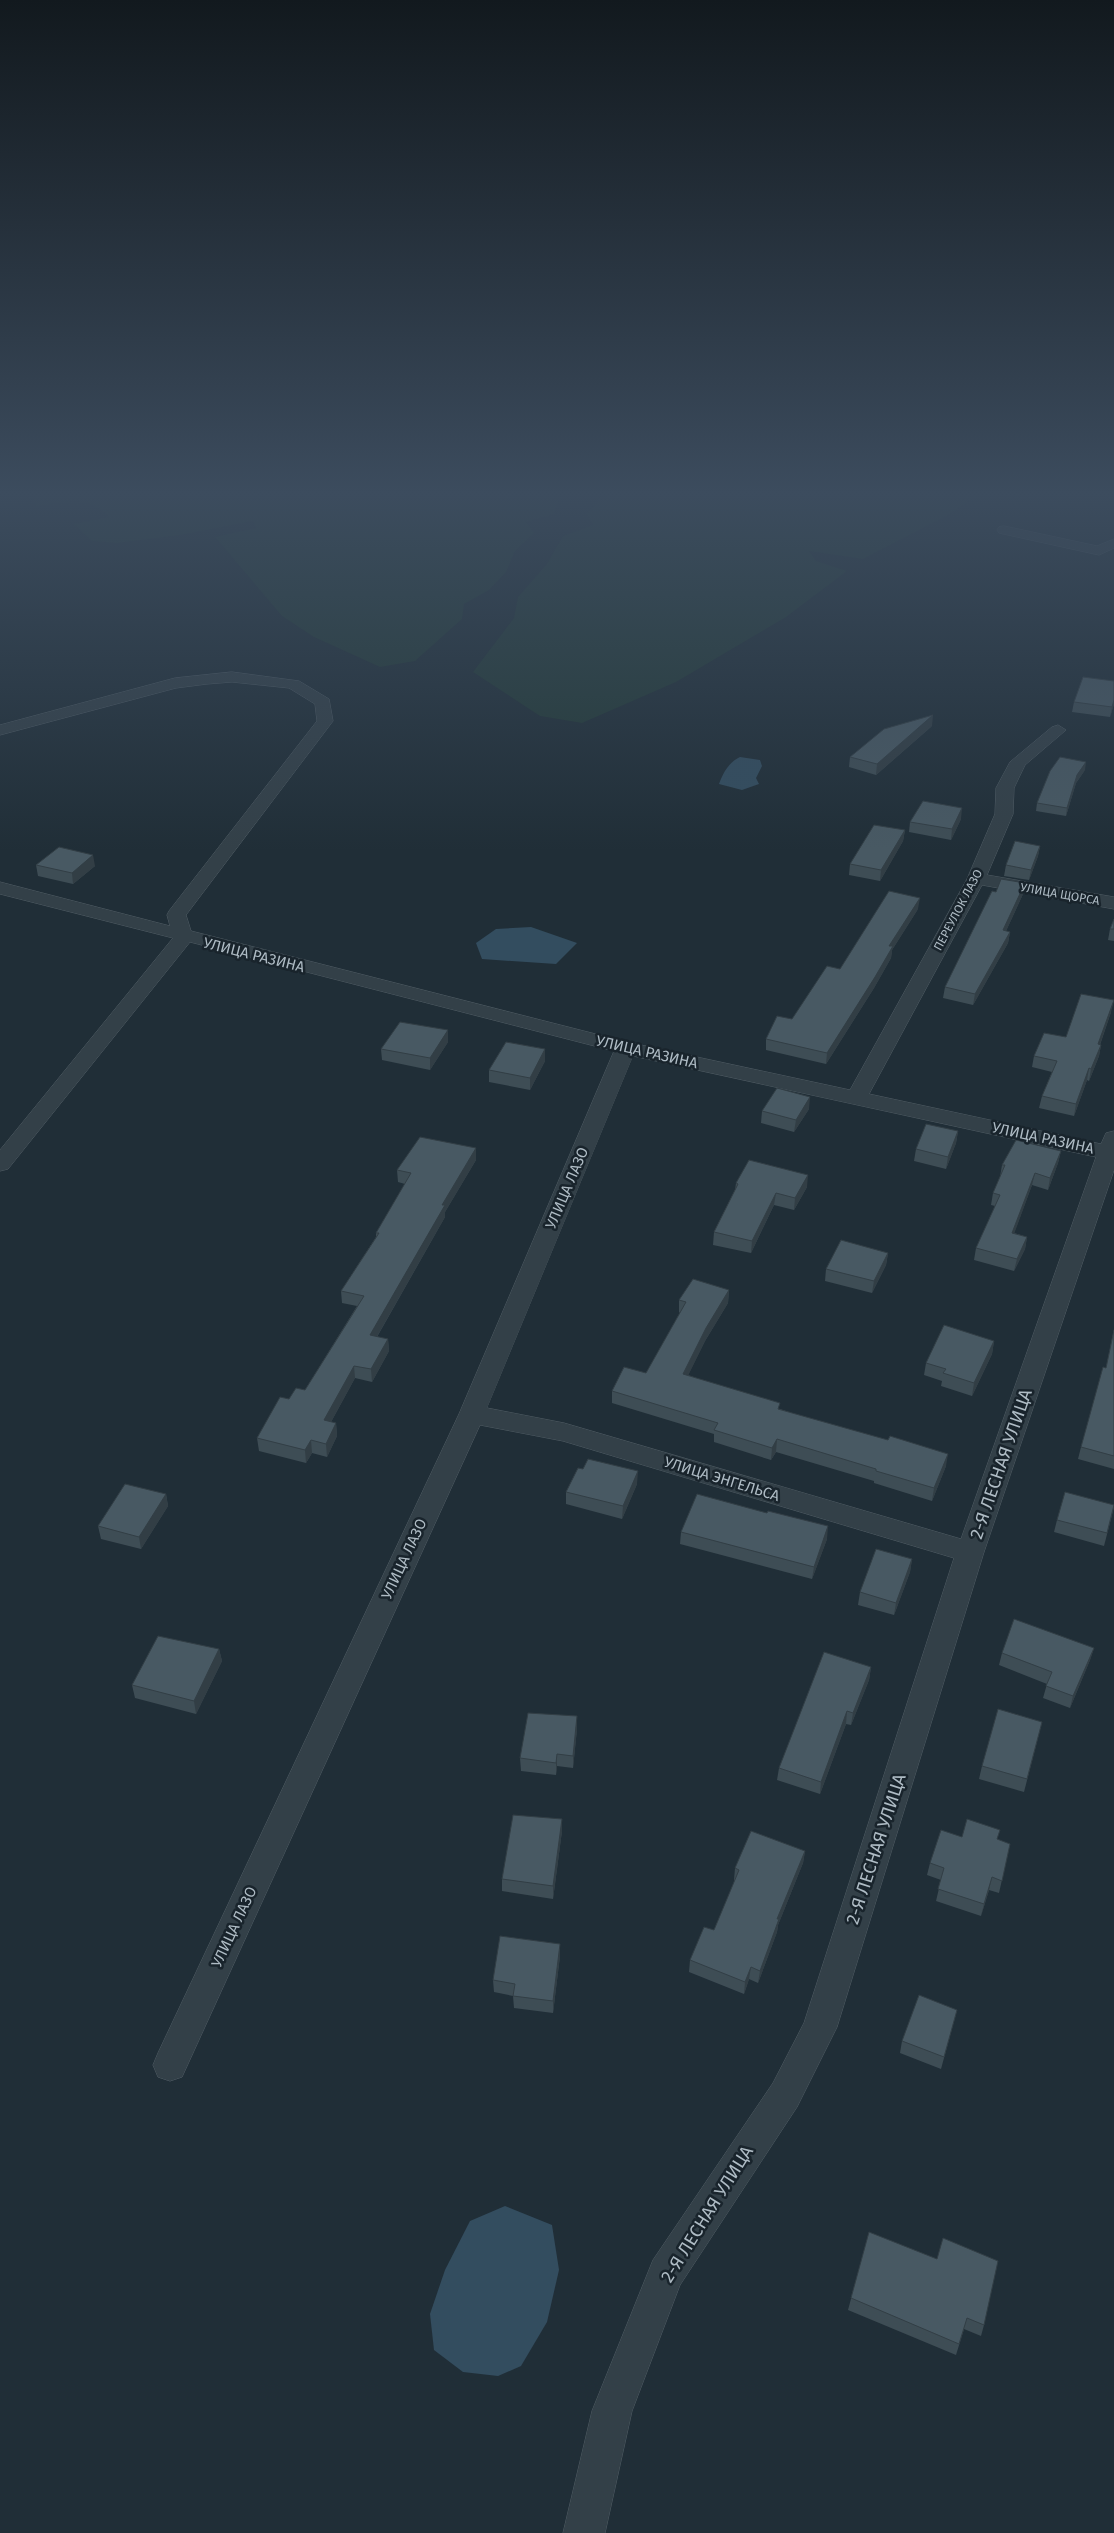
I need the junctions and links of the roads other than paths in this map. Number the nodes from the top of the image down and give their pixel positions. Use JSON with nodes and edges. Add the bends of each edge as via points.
{"nodes":[{"id":1,"x":0,"y":730,"type":"edge"},
{"id":2,"x":1058,"y":730,"type":"dead end"},
{"id":3,"x":976,"y":879,"type":"junction"},
{"id":4,"x":0,"y":888,"type":"edge"},
{"id":5,"x":1114,"y":903,"type":"edge"},
{"id":6,"x":184,"y":937,"type":"junction"},
{"id":7,"x":626,"y":1048,"type":"junction"},
{"id":8,"x":857,"y":1097,"type":"junction"},
{"id":9,"x":1112,"y":1148,"type":"edge"},
{"id":10,"x":0,"y":1164,"type":"edge"},
{"id":11,"x":472,"y":1414,"type":"junction"},
{"id":12,"x":970,"y":1552,"type":"junction"},
{"id":13,"x":170,"y":2065,"type":"dead end"},
{"id":14,"x":584,"y":2533,"type":"edge"}],
"edges":[{"from":1,"to":6,"type":"street","via":[[175,683],[207,679],[232,677],[293,684],[323,702],[325,721],[176,915]]},
{"from":2,"to":3,"type":"street","name":"ПЕРЕУЛОК ЛАЗО","via":[[1018,762],[1005,788],[1004,814]]},
{"from":3,"to":5,"type":"street","name":"УЛИЦА ЩОРСА"},
{"from":3,"to":8,"type":"street","name":"ПЕРЕУЛОК ЛАЗО"},
{"from":4,"to":6,"type":"street","name":"УЛИЦА РАЗИНА"},
{"from":6,"to":7,"type":"street","name":"УЛИЦА РАЗИНА"},
{"from":6,"to":10,"type":"street"},
{"from":7,"to":8,"type":"street","name":"УЛИЦА РАЗИНА"},
{"from":7,"to":11,"type":"street","name":"УЛИЦА ЛАЗО"},
{"from":8,"to":9,"type":"street","name":"УЛИЦА РАЗИНА"},
{"from":9,"to":12,"type":"street","name":"2-Я ЛЕСНАЯ УЛИЦА"},
{"from":11,"to":12,"type":"street","name":"УЛИЦА ЭНГЕЛЬСА","via":[[564,1432]]},
{"from":11,"to":13,"type":"street","name":"УЛИЦА ЛАЗО"},
{"from":12,"to":14,"type":"street","name":"2-Я ЛЕСНАЯ УЛИЦА","via":[[820,2027],[785,2094],[666,2273],[612,2411]]}]}
